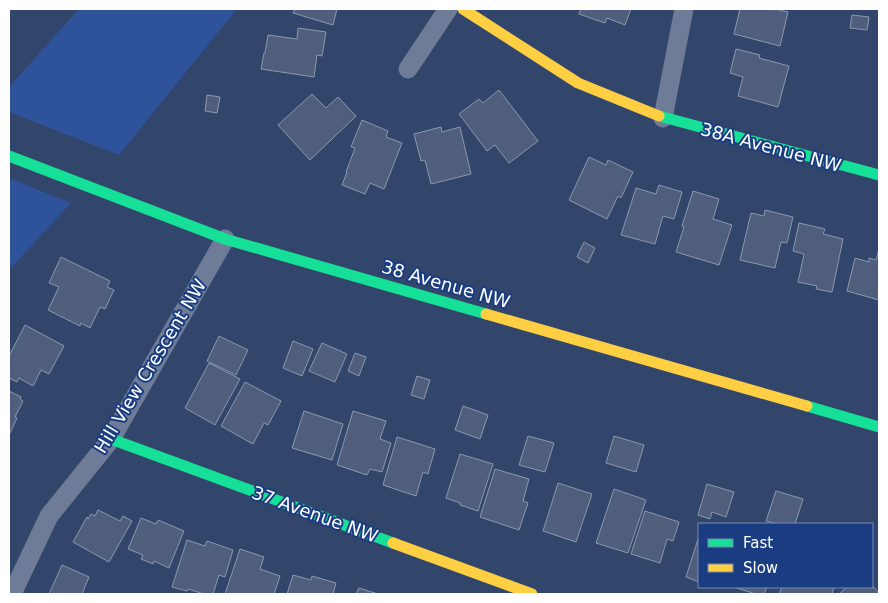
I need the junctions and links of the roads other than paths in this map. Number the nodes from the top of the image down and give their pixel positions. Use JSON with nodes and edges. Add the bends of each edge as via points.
{"nodes":[{"id":1,"x":448,"y":9,"type":"edge"},
{"id":2,"x":463,"y":9,"type":"edge"},
{"id":3,"x":684,"y":9,"type":"edge"},
{"id":4,"x":408,"y":69,"type":"dead end"},
{"id":5,"x":663,"y":118,"type":"junction"},
{"id":6,"x":9,"y":156,"type":"edge"},
{"id":7,"x":879,"y":175,"type":"edge"},
{"id":8,"x":225,"y":239,"type":"junction"},
{"id":9,"x":879,"y":426,"type":"edge"},
{"id":10,"x":111,"y":438,"type":"junction"},
{"id":11,"x":522,"y":593,"type":"edge"},
{"id":12,"x":12,"y":594,"type":"edge"}],
"edges":[{"from":1,"to":4,"type":"street"},
{"from":2,"to":5,"type":"street","name":"38A Avenue NW","via":[[578,83]]},
{"from":3,"to":5,"type":"street"},
{"from":5,"to":7,"type":"street","name":"38A Avenue NW"},
{"from":6,"to":8,"type":"street","name":"38 Avenue NW"},
{"from":8,"to":9,"type":"street","name":"38 Avenue NW"},
{"from":8,"to":10,"type":"street","name":"Hill View Crescent NW"},
{"from":10,"to":11,"type":"street","name":"37 Avenue NW"},
{"from":10,"to":12,"type":"street","name":"Hill View Crescent NW","via":[[49,516]]}]}
